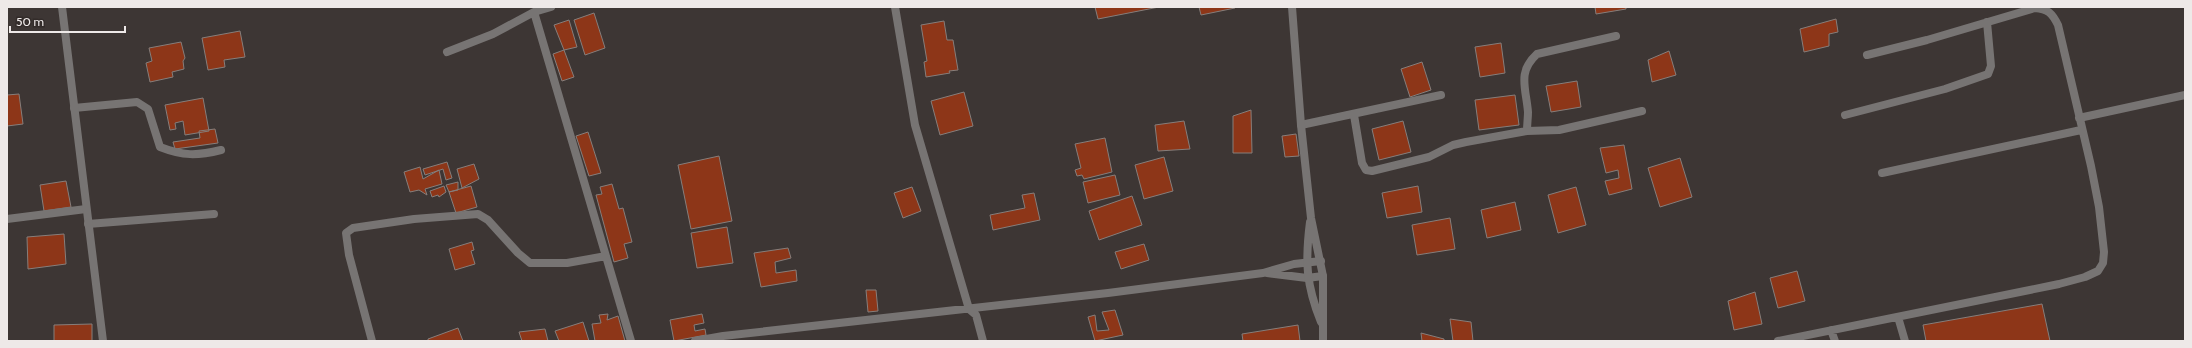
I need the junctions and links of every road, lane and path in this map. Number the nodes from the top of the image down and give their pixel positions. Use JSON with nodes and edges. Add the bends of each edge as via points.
{"nodes":[{"id":1,"x":62,"y":7,"type":"edge"},
{"id":2,"x":551,"y":7,"type":"edge"},
{"id":3,"x":895,"y":7,"type":"edge"},
{"id":4,"x":1292,"y":7,"type":"edge"},
{"id":5,"x":2009,"y":11,"type":"edge"},
{"id":6,"x":534,"y":12,"type":"junction"},
{"id":7,"x":1987,"y":22,"type":"junction"},
{"id":8,"x":1616,"y":36,"type":"dead end"},
{"id":9,"x":447,"y":52,"type":"dead end"},
{"id":10,"x":1868,"y":55,"type":"dead end"},
{"id":11,"x":2185,"y":94,"type":"edge"},
{"id":12,"x":1442,"y":95,"type":"dead end"},
{"id":13,"x":74,"y":108,"type":"junction"},
{"id":14,"x":1642,"y":111,"type":"dead end"},
{"id":15,"x":1354,"y":115,"type":"junction"},
{"id":16,"x":1845,"y":115,"type":"dead end"},
{"id":17,"x":2079,"y":118,"type":"junction"},
{"id":18,"x":1301,"y":125,"type":"junction"},
{"id":19,"x":1527,"y":130,"type":"junction"},
{"id":20,"x":2081,"y":130,"type":"junction"},
{"id":21,"x":221,"y":150,"type":"dead end"},
{"id":22,"x":1882,"y":173,"type":"dead end"},
{"id":23,"x":86,"y":209,"type":"junction"},
{"id":24,"x":214,"y":214,"type":"dead end"},
{"id":25,"x":1311,"y":218,"type":"junction"},
{"id":26,"x":7,"y":219,"type":"edge"},
{"id":27,"x":88,"y":224,"type":"junction"},
{"id":28,"x":606,"y":256,"type":"junction"},
{"id":29,"x":1321,"y":261,"type":"junction"},
{"id":30,"x":1306,"y":262,"type":"junction"},
{"id":31,"x":1263,"y":272,"type":"junction"},
{"id":32,"x":1323,"y":276,"type":"junction"},
{"id":33,"x":1307,"y":278,"type":"junction"},
{"id":34,"x":969,"y":309,"type":"junction"},
{"id":35,"x":1898,"y":317,"type":"junction"},
{"id":36,"x":1322,"y":324,"type":"junction"},
{"id":37,"x":1831,"y":330,"type":"junction"},
{"id":38,"x":103,"y":341,"type":"edge"},
{"id":39,"x":372,"y":341,"type":"edge"},
{"id":40,"x":631,"y":341,"type":"edge"},
{"id":41,"x":695,"y":341,"type":"edge"},
{"id":42,"x":983,"y":341,"type":"edge"},
{"id":43,"x":1323,"y":341,"type":"edge"},
{"id":44,"x":1778,"y":341,"type":"edge"},
{"id":45,"x":1835,"y":341,"type":"edge"},
{"id":46,"x":1905,"y":341,"type":"edge"}],
"edges":[{"from":1,"to":13,"type":"street"},
{"from":2,"to":6,"type":"street"},
{"from":3,"to":34,"type":"street","via":[[915,125]]},
{"from":4,"to":18,"type":"street"},
{"from":5,"to":7,"type":"street"},
{"from":5,"to":17,"type":"street","via":[[2035,8],[2045,9],[2053,14],[2058,24]]},
{"from":6,"to":9,"type":"street","via":[[493,34]]},
{"from":6,"to":28,"type":"street"},
{"from":7,"to":10,"type":"street"},
{"from":7,"to":16,"type":"street","via":[[1991,66],[1988,74],[1945,89]]},
{"from":8,"to":19,"type":"street","via":[[1537,54],[1529,61],[1524,74]]},
{"from":11,"to":17,"type":"street"},
{"from":12,"to":15,"type":"street"},
{"from":13,"to":21,"type":"street","via":[[137,102],[148,109],[160,146],[178,153],[202,155]]},
{"from":13,"to":23,"type":"street"},
{"from":14,"to":19,"type":"street","via":[[1559,130]]},
{"from":15,"to":18,"type":"street"},
{"from":15,"to":19,"type":"street","via":[[1362,163],[1366,170],[1372,171],[1429,157],[1453,145]]},
{"from":17,"to":20,"type":"street"},
{"from":18,"to":25,"type":"street"},
{"from":20,"to":22,"type":"street"},
{"from":20,"to":35,"type":"street","via":[[2099,207],[2104,252],[2098,271],[2059,284]]},
{"from":23,"to":26,"type":"street"},
{"from":23,"to":27,"type":"street"},
{"from":24,"to":27,"type":"street"},
{"from":25,"to":29,"type":"street"},
{"from":25,"to":30,"type":"street"},
{"from":27,"to":38,"type":"street"},
{"from":28,"to":39,"type":"street","via":[[567,264],[530,263],[488,220],[478,214],[414,219],[353,228],[346,233],[349,255]]},
{"from":28,"to":40,"type":"street"},
{"from":29,"to":30,"type":"street"},
{"from":29,"to":32,"type":"street"},
{"from":30,"to":31,"type":"street"},
{"from":30,"to":33,"type":"street"},
{"from":31,"to":33,"type":"street"},
{"from":31,"to":34,"type":"street"},
{"from":32,"to":33,"type":"street"},
{"from":32,"to":36,"type":"street"},
{"from":33,"to":36,"type":"street","via":[[1312,300]]},
{"from":34,"to":41,"type":"street"},
{"from":34,"to":42,"type":"street","via":[[976,315]]},
{"from":35,"to":37,"type":"street"},
{"from":35,"to":46,"type":"street"},
{"from":36,"to":43,"type":"street"},
{"from":37,"to":44,"type":"street"},
{"from":37,"to":45,"type":"street"}]}
